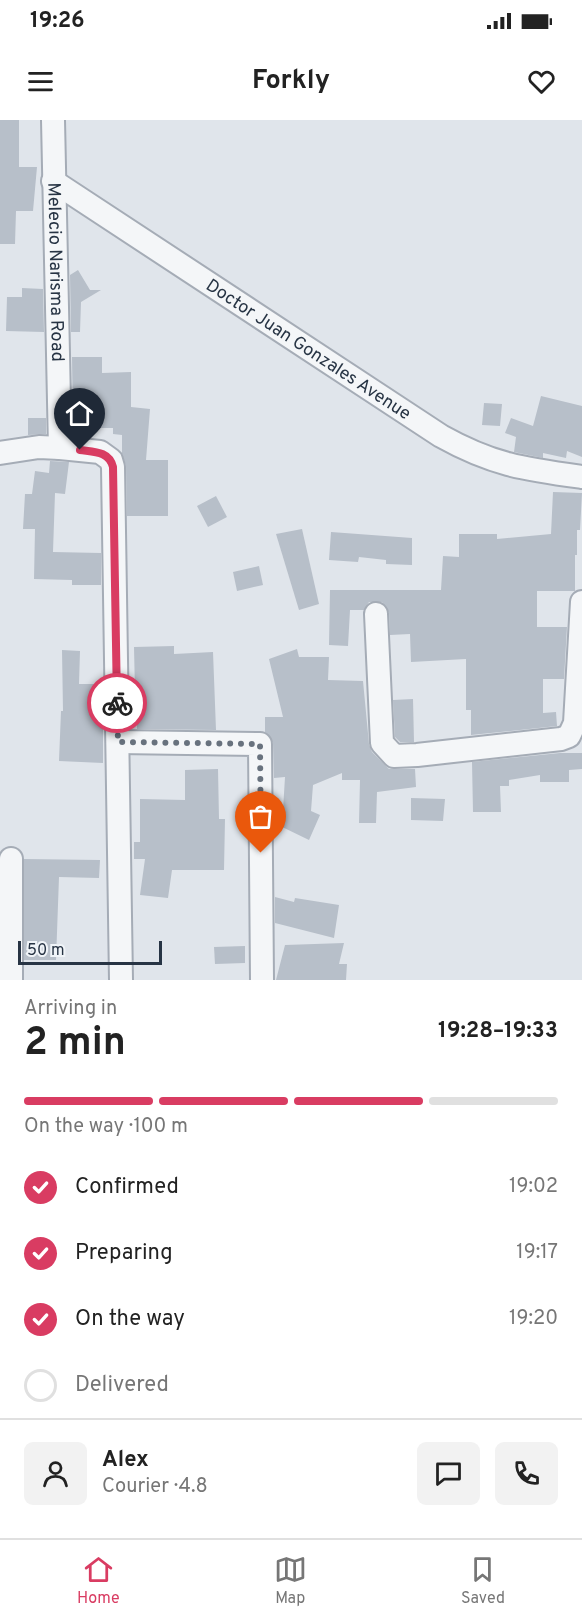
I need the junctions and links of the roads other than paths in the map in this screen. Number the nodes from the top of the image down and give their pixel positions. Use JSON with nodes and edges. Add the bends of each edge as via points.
{"nodes":[{"id":1,"x":53,"y":120,"type":"edge"},
{"id":2,"x":53,"y":181,"type":"junction"},
{"id":3,"x":60,"y":448,"type":"junction"},
{"id":4,"x":0,"y":453,"type":"edge"},
{"id":5,"x":582,"y":477,"type":"edge"},
{"id":6,"x":376,"y":614,"type":"dead end"},
{"id":7,"x":581,"y":616,"type":"edge"},
{"id":8,"x":118,"y":742,"type":"junction"},
{"id":9,"x":11,"y":859,"type":"dead end"},
{"id":10,"x":11,"y":980,"type":"edge"},
{"id":11,"x":121,"y":980,"type":"edge"},
{"id":12,"x":262,"y":980,"type":"edge"}],
"edges":[{"from":1,"to":2,"type":"street","name":"Melecio Narisma Road"},
{"from":2,"to":3,"type":"street","name":"Melecio Narisma Road"},
{"from":2,"to":5,"type":"street","name":"Doctor Juan Gonzales Avenue","via":[[465,450],[510,466]]},
{"from":3,"to":4,"type":"street"},
{"from":3,"to":8,"type":"street","via":[[100,452],[111,460],[113,467]]},
{"from":6,"to":7,"type":"street","via":[[380,733],[386,750],[394,756],[569,736],[574,723]]},
{"from":8,"to":11,"type":"street"},
{"from":8,"to":12,"type":"street","via":[[260,744]]},
{"from":9,"to":10,"type":"street"}]}
